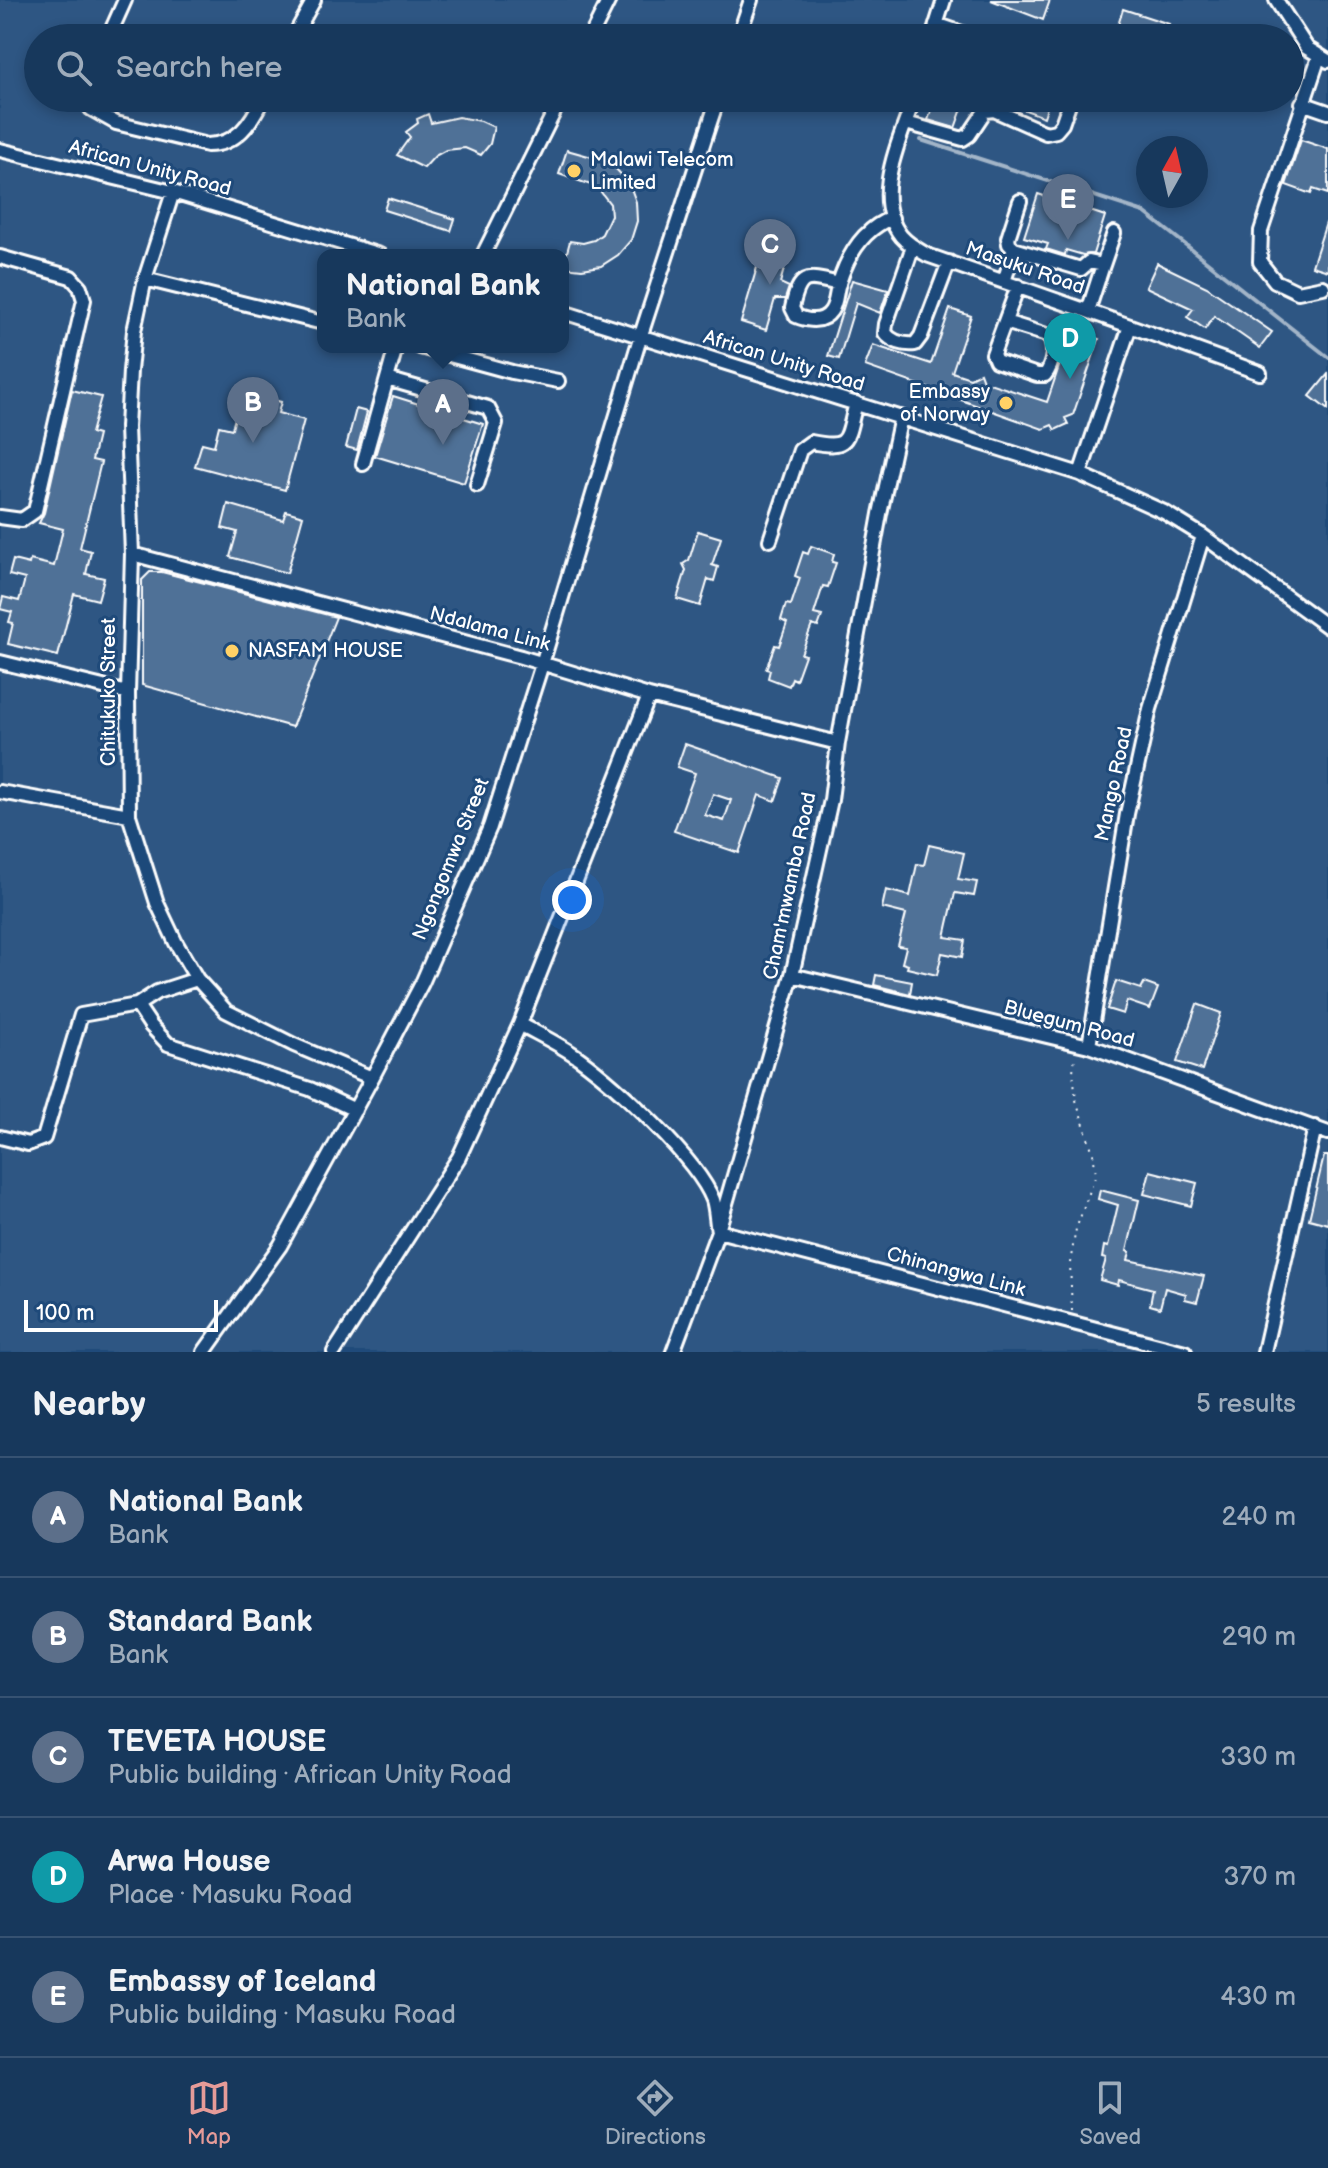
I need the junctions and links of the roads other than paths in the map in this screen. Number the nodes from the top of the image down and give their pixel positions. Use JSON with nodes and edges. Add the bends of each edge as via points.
{"nodes":[{"id":1,"x":125,"y":0,"type":"edge"},
{"id":2,"x":314,"y":0,"type":"edge"},
{"id":3,"x":609,"y":0,"type":"edge"},
{"id":4,"x":751,"y":0,"type":"edge"},
{"id":5,"x":944,"y":0,"type":"edge"},
{"id":6,"x":1276,"y":0,"type":"edge"},
{"id":7,"x":114,"y":24,"type":"edge"},
{"id":8,"x":301,"y":24,"type":"edge"},
{"id":9,"x":597,"y":24,"type":"edge"},
{"id":10,"x":743,"y":24,"type":"edge"},
{"id":11,"x":936,"y":24,"type":"edge"},
{"id":12,"x":1291,"y":24,"type":"edge"},
{"id":13,"x":1304,"y":42,"type":"edge"},
{"id":14,"x":1323,"y":59,"type":"edge"},
{"id":15,"x":1304,"y":99,"type":"edge"},
{"id":16,"x":1304,"y":104,"type":"edge"},
{"id":17,"x":96,"y":112,"type":"edge"},
{"id":18,"x":256,"y":112,"type":"edge"},
{"id":19,"x":554,"y":112,"type":"edge"},
{"id":20,"x":713,"y":112,"type":"edge"},
{"id":21,"x":910,"y":112,"type":"edge"},
{"id":22,"x":984,"y":112,"type":"edge"},
{"id":23,"x":999,"y":112,"type":"edge"},
{"id":24,"x":1066,"y":112,"type":"edge"},
{"id":25,"x":1299,"y":112,"type":"edge"},
{"id":26,"x":1328,"y":112,"type":"edge"},
{"id":27,"x":906,"y":123,"type":"junction"},
{"id":28,"x":0,"y":150,"type":"edge"},
{"id":29,"x":173,"y":192,"type":"junction"},
{"id":30,"x":1020,"y":201,"type":"dead end"},
{"id":31,"x":892,"y":218,"type":"junction"},
{"id":32,"x":1114,"y":233,"type":"dead end"},
{"id":33,"x":913,"y":246,"type":"junction"},
{"id":34,"x":360,"y":249,"type":"edge"},
{"id":35,"x":486,"y":249,"type":"edge"},
{"id":36,"x":1014,"y":249,"type":"junction"},
{"id":37,"x":0,"y":257,"type":"edge"},
{"id":38,"x":949,"y":262,"type":"junction"},
{"id":39,"x":1103,"y":265,"type":"junction"},
{"id":40,"x":145,"y":279,"type":"junction"},
{"id":41,"x":1004,"y":282,"type":"junction"},
{"id":42,"x":839,"y":284,"type":"dead end"},
{"id":43,"x":1018,"y":286,"type":"junction"},
{"id":44,"x":1323,"y":287,"type":"dead end"},
{"id":45,"x":1088,"y":311,"type":"junction"},
{"id":46,"x":569,"y":314,"type":"edge"},
{"id":47,"x":317,"y":322,"type":"edge"},
{"id":48,"x":1005,"y":322,"type":"junction"},
{"id":49,"x":1130,"y":326,"type":"junction"},
{"id":50,"x":640,"y":338,"type":"junction"},
{"id":51,"x":394,"y":353,"type":"edge"},
{"id":52,"x":442,"y":353,"type":"edge"},
{"id":53,"x":1260,"y":373,"type":"dead end"},
{"id":54,"x":387,"y":379,"type":"junction"},
{"id":55,"x":558,"y":381,"type":"dead end"},
{"id":56,"x":856,"y":403,"type":"junction"},
{"id":57,"x":901,"y":417,"type":"junction"},
{"id":58,"x":363,"y":464,"type":"dead end"},
{"id":59,"x":1080,"y":474,"type":"junction"},
{"id":60,"x":477,"y":485,"type":"dead end"},
{"id":61,"x":0,"y":517,"type":"edge"},
{"id":62,"x":1203,"y":536,"type":"junction"},
{"id":63,"x":770,"y":540,"type":"dead end"},
{"id":64,"x":132,"y":554,"type":"junction"},
{"id":65,"x":1328,"y":627,"type":"edge"},
{"id":66,"x":0,"y":662,"type":"edge"},
{"id":67,"x":542,"y":664,"type":"junction"},
{"id":68,"x":128,"y":693,"type":"junction"},
{"id":69,"x":649,"y":696,"type":"junction"},
{"id":70,"x":838,"y":743,"type":"junction"},
{"id":71,"x":0,"y":792,"type":"edge"},
{"id":72,"x":129,"y":815,"type":"junction"},
{"id":73,"x":792,"y":975,"type":"junction"},
{"id":74,"x":197,"y":979,"type":"junction"},
{"id":75,"x":137,"y":1005,"type":"junction"},
{"id":76,"x":520,"y":1024,"type":"junction"},
{"id":77,"x":1083,"y":1045,"type":"junction"},
{"id":78,"x":372,"y":1078,"type":"junction"},
{"id":79,"x":355,"y":1110,"type":"junction"},
{"id":80,"x":1315,"y":1127,"type":"junction"},
{"id":81,"x":1328,"y":1133,"type":"edge"},
{"id":82,"x":0,"y":1137,"type":"edge"},
{"id":83,"x":718,"y":1231,"type":"junction"},
{"id":84,"x":204,"y":1352,"type":"edge"},
{"id":85,"x":334,"y":1352,"type":"edge"},
{"id":86,"x":673,"y":1352,"type":"edge"},
{"id":87,"x":1185,"y":1352,"type":"edge"},
{"id":88,"x":1264,"y":1352,"type":"edge"}],
"edges":[{"from":1,"to":7,"type":"street"},
{"from":2,"to":8,"type":"street"},
{"from":3,"to":9,"type":"street"},
{"from":4,"to":10,"type":"street"},
{"from":5,"to":11,"type":"street"},
{"from":6,"to":12,"type":"street"},
{"from":13,"to":14,"type":"street"},
{"from":14,"to":15,"type":"street"},
{"from":16,"to":26,"type":"street"},
{"from":17,"to":18,"type":"street","via":[[116,123],[220,145],[232,140]]},
{"from":19,"to":35,"type":"street"},
{"from":20,"to":50,"type":"street","name":"Ngongomwa Street"},
{"from":21,"to":27,"type":"street"},
{"from":22,"to":27,"type":"street","via":[[963,139]]},
{"from":23,"to":24,"type":"street","via":[[1046,133],[1056,131]]},
{"from":25,"to":44,"type":"street","via":[[1261,231],[1260,262],[1275,281],[1298,292]]},
{"from":27,"to":31,"type":"street","via":[[888,181]]},
{"from":28,"to":29,"type":"street","name":"African Unity Road"},
{"from":29,"to":34,"type":"street","name":"African Unity Road"},
{"from":29,"to":40,"type":"street","name":"Chitukuko Street"},
{"from":30,"to":36,"type":"street","via":[[1008,238]]},
{"from":31,"to":33,"type":"street","name":"Masuku Road"},
{"from":31,"to":42,"type":"street","via":[[865,233]]},
{"from":32,"to":39,"type":"street"},
{"from":33,"to":38,"type":"street","name":"Masuku Road"},
{"from":33,"to":38,"type":"street","via":[[886,324],[890,339],[915,344]]},
{"from":36,"to":39,"type":"street","via":[[1075,269],[1089,262]]},
{"from":36,"to":41,"type":"street"},
{"from":37,"to":61,"type":"street","via":[[71,277],[84,300],[35,511],[22,520]]},
{"from":38,"to":41,"type":"street","name":"Masuku Road"},
{"from":39,"to":45,"type":"street"},
{"from":40,"to":47,"type":"street"},
{"from":40,"to":64,"type":"street","name":"Chitukuko Street","via":[[127,413]]},
{"from":41,"to":43,"type":"street","name":"Masuku Road"},
{"from":43,"to":45,"type":"street","name":"Masuku Road"},
{"from":43,"to":48,"type":"street"},
{"from":45,"to":49,"type":"street","name":"Masuku Road"},
{"from":46,"to":50,"type":"street","name":"African Unity Road"},
{"from":48,"to":48,"type":"street","via":[[993,354],[996,361],[1045,375],[1052,339]]},
{"from":49,"to":53,"type":"street","name":"Masuku Road"},
{"from":49,"to":59,"type":"street"},
{"from":50,"to":56,"type":"street","name":"African Unity Road"},
{"from":50,"to":67,"type":"street","name":"Ngongomwa Street"},
{"from":51,"to":54,"type":"street"},
{"from":52,"to":55,"type":"street"},
{"from":54,"to":58,"type":"street"},
{"from":54,"to":60,"type":"street","via":[[488,408],[496,423]]},
{"from":56,"to":57,"type":"street","name":"African Unity Road"},
{"from":56,"to":63,"type":"street","via":[[841,444],[811,442],[800,450]]},
{"from":57,"to":59,"type":"street","name":"African Unity Road"},
{"from":57,"to":70,"type":"street","name":"Cham'mwamba Road"},
{"from":59,"to":62,"type":"street","name":"African Unity Road","via":[[1151,505]]},
{"from":62,"to":65,"type":"street","name":"African Unity Road"},
{"from":62,"to":77,"type":"street","name":"Mango Road","via":[[1150,709]]},
{"from":64,"to":67,"type":"street","name":"Ndalama Link"},
{"from":64,"to":68,"type":"street","name":"Chitukuko Street"},
{"from":66,"to":68,"type":"street"},
{"from":67,"to":69,"type":"street","name":"Ndalama Link"},
{"from":67,"to":78,"type":"street","name":"Ngongomwa Street","via":[[490,827],[422,983]]},
{"from":68,"to":72,"type":"street","name":"Chitukuko Street"},
{"from":69,"to":70,"type":"street","name":"Ndalama Link"},
{"from":69,"to":76,"type":"street"},
{"from":70,"to":73,"type":"street","name":"Cham'mwamba Road","via":[[831,800]]},
{"from":71,"to":72,"type":"street"},
{"from":72,"to":74,"type":"street","name":"Chitukuko Street","via":[[157,903]]},
{"from":73,"to":77,"type":"street","name":"Bluegum Road"},
{"from":73,"to":83,"type":"street","name":"Cham'mwamba Road"},
{"from":74,"to":75,"type":"street"},
{"from":74,"to":78,"type":"street","name":"Chitukuko Street","via":[[226,1011]]},
{"from":75,"to":79,"type":"street","via":[[168,1044],[310,1089]]},
{"from":75,"to":82,"type":"street","via":[[81,1015],[44,1138],[28,1144]]},
{"from":76,"to":83,"type":"street","via":[[577,1056],[686,1159],[714,1203]]},
{"from":76,"to":85,"type":"street","via":[[459,1157]]},
{"from":77,"to":80,"type":"street","name":"Bluegum Road"},
{"from":78,"to":79,"type":"street","name":"Ngongomwa Street"},
{"from":79,"to":84,"type":"street","name":"Ngongomwa Street","via":[[280,1246]]},
{"from":80,"to":81,"type":"street","name":"Bluegum Road"},
{"from":80,"to":88,"type":"street"},
{"from":83,"to":86,"type":"street","name":"Cham'mwamba Road"},
{"from":83,"to":87,"type":"street","name":"Chinangwa Link"}]}
